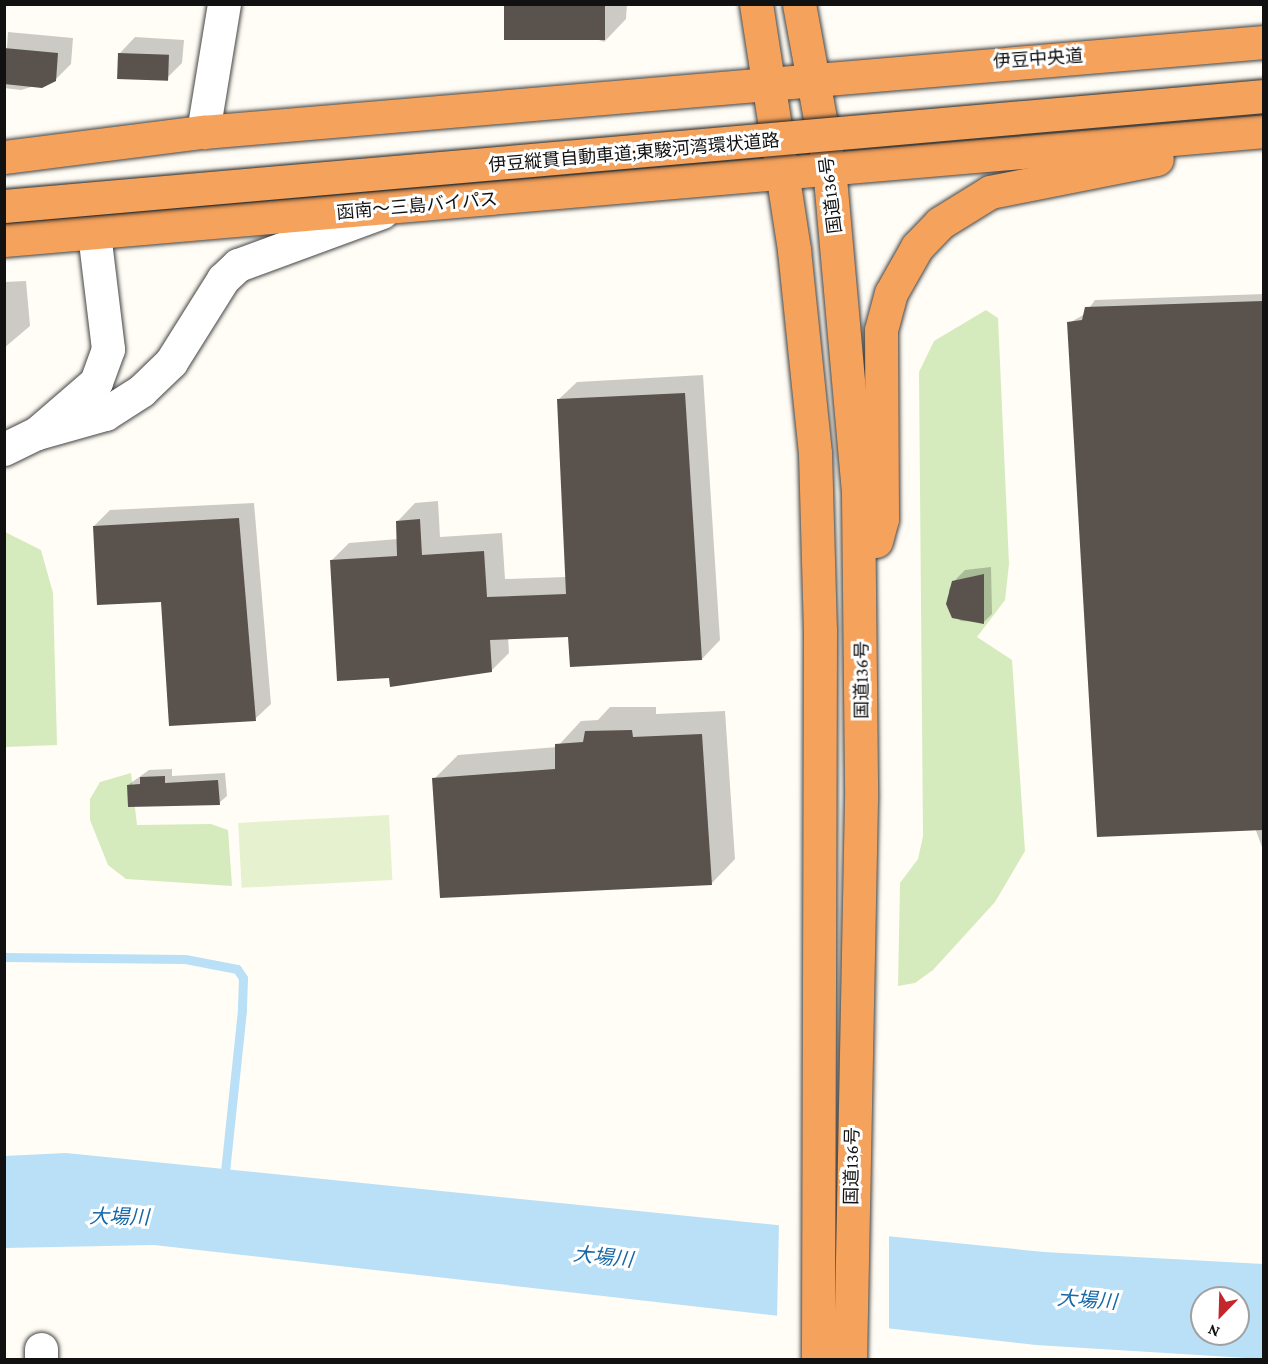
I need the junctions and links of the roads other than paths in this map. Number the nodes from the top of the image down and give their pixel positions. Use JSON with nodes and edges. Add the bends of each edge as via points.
{"nodes":[{"id":1,"x":224,"y":4,"type":"edge"},
{"id":2,"x":756,"y":4,"type":"edge"},
{"id":3,"x":799,"y":4,"type":"edge"},
{"id":4,"x":1263,"y":42,"type":"edge"},
{"id":5,"x":813,"y":78,"type":"junction"},
{"id":6,"x":767,"y":84,"type":"junction"},
{"id":7,"x":1263,"y":96,"type":"edge"},
{"id":8,"x":1263,"y":131,"type":"edge"},
{"id":9,"x":203,"y":132,"type":"junction"},
{"id":10,"x":1263,"y":149,"type":"edge"},
{"id":11,"x":4,"y":157,"type":"edge"},
{"id":12,"x":829,"y":167,"type":"junction"},
{"id":13,"x":783,"y":174,"type":"junction"},
{"id":14,"x":4,"y":206,"type":"edge"},
{"id":15,"x":392,"y":208,"type":"junction"},
{"id":16,"x":94,"y":233,"type":"junction"},
{"id":17,"x":4,"y":240,"type":"edge"},
{"id":18,"x":37,"y":433,"type":"junction"},
{"id":19,"x":4,"y":449,"type":"edge"},
{"id":20,"x":862,"y":593,"type":"junction"},
{"id":21,"x":818,"y":1359,"type":"edge"},
{"id":22,"x":850,"y":1359,"type":"edge"}],
"edges":[{"from":1,"to":9,"type":"street"},
{"from":2,"to":6,"type":"highway","name":"国道136号"},
{"from":3,"to":5,"type":"highway","name":"国道136号"},
{"from":4,"to":5,"type":"highway","name":"伊豆中央道"},
{"from":5,"to":6,"type":"highway"},
{"from":5,"to":12,"type":"highway","name":"国道136号"},
{"from":6,"to":9,"type":"highway"},
{"from":6,"to":13,"type":"highway","name":"国道136号"},
{"from":7,"to":14,"type":"highway","name":"伊豆縦貫自動車道;東駿河湾環状道路","bridge":true},
{"from":8,"to":12,"type":"highway"},
{"from":9,"to":11,"type":"highway"},
{"from":10,"to":20,"type":"highway","via":[[1153,159],[990,192],[940,223],[917,246],[891,292],[881,330],[882,519]]},
{"from":12,"to":13,"type":"highway","name":"函南～三島バイパス"},
{"from":12,"to":20,"type":"highway","name":"国道136号","via":[[852,410]]},
{"from":13,"to":15,"type":"highway","name":"函南～三島バイパス"},
{"from":13,"to":21,"type":"highway","name":"国道136号","via":[[815,453],[820,798]]},
{"from":15,"to":16,"type":"highway","name":"函南～三島バイパス"},
{"from":15,"to":18,"type":"street","via":[[238,265],[223,279],[171,362],[141,392],[105,414]]},
{"from":16,"to":17,"type":"highway","name":"函南～三島バイパス"},
{"from":16,"to":18,"type":"street","via":[[108,349],[96,382]]},
{"from":18,"to":19,"type":"street"},
{"from":20,"to":22,"type":"highway","name":"国道136号"}]}
